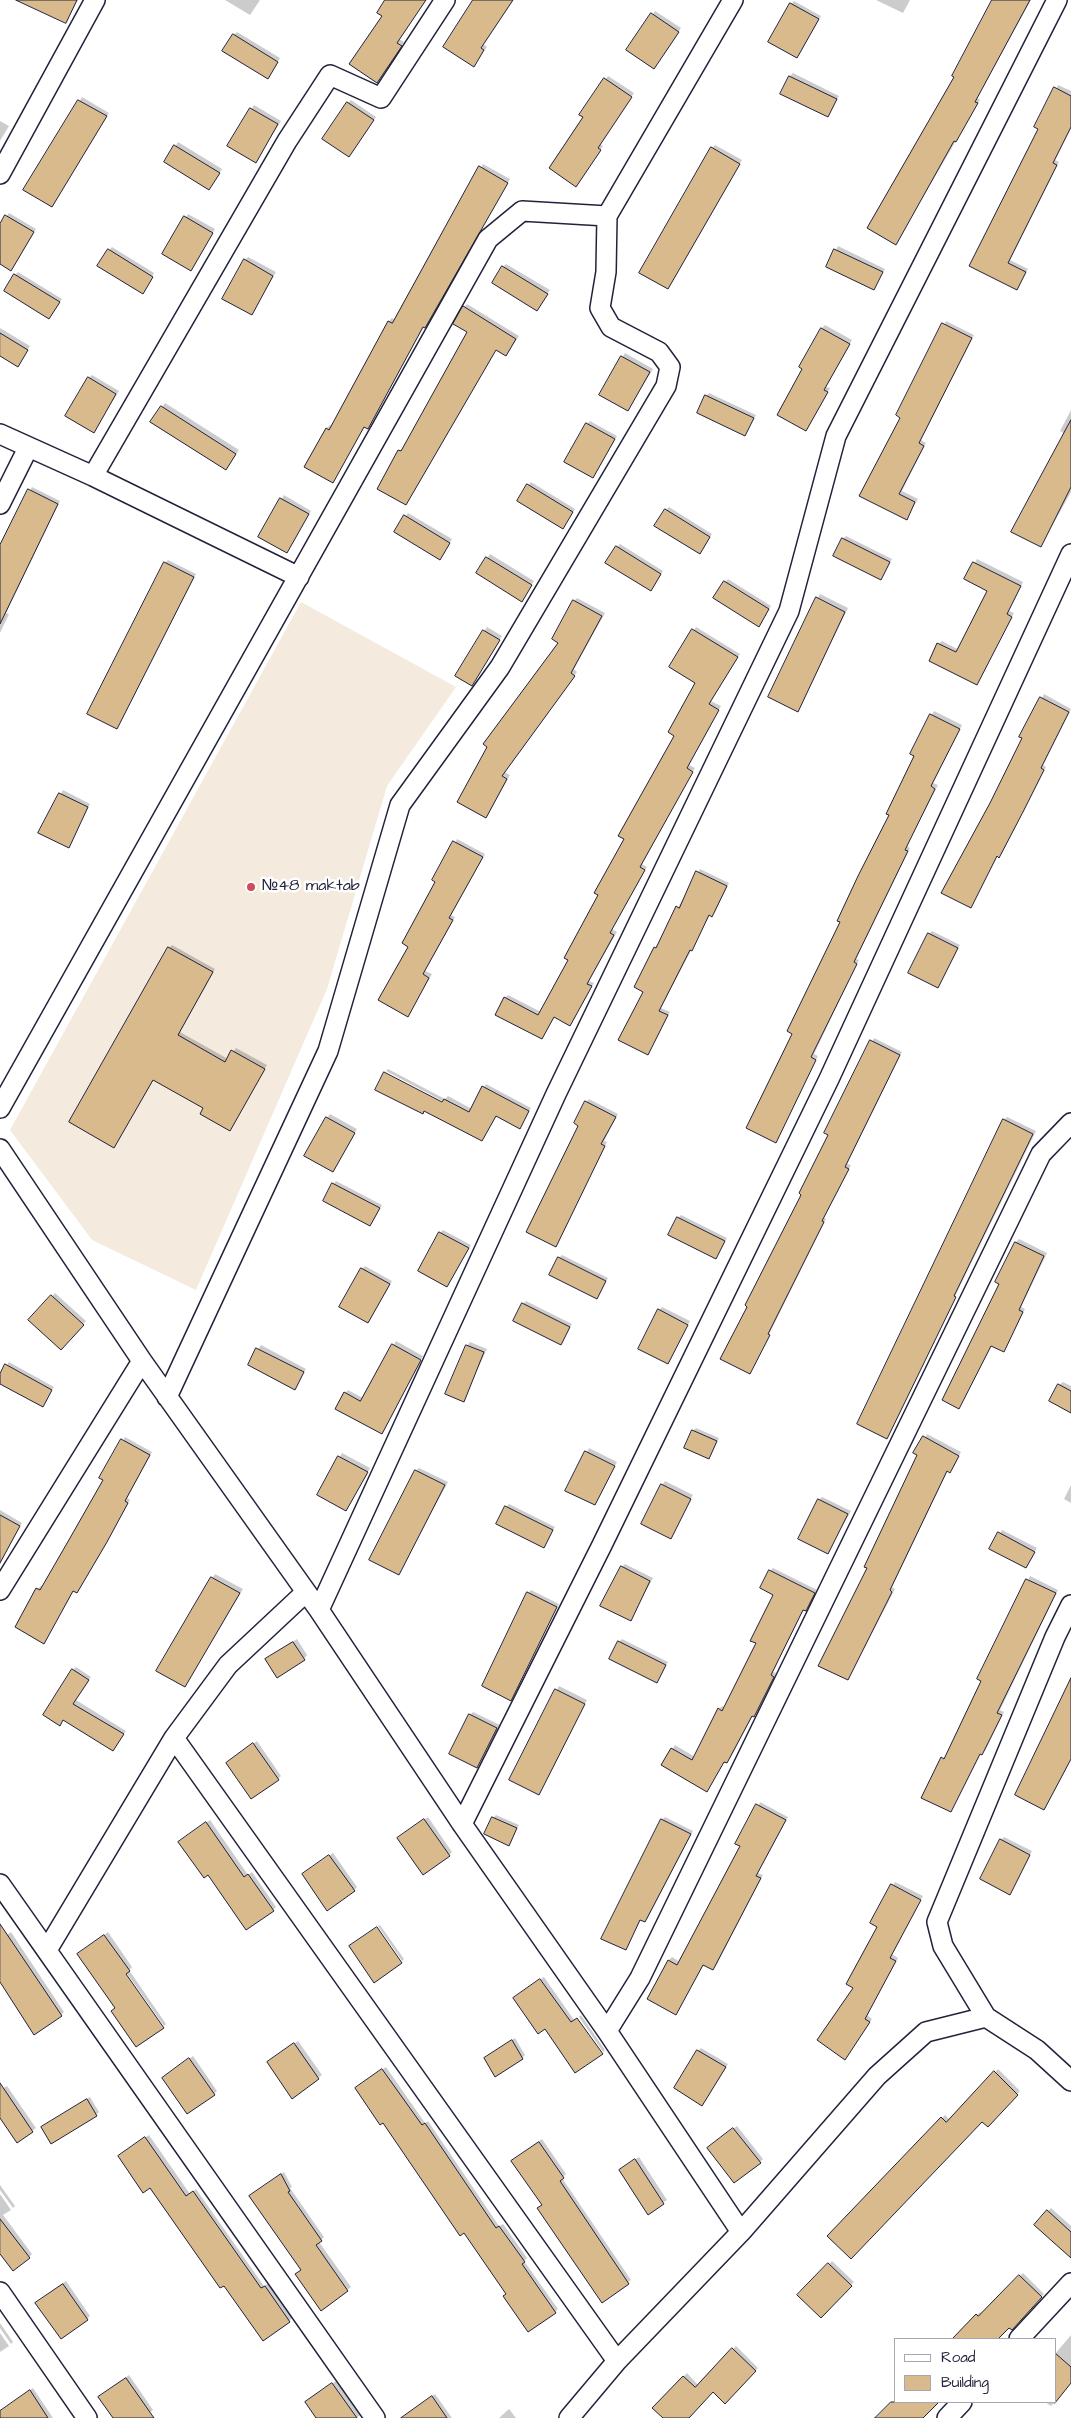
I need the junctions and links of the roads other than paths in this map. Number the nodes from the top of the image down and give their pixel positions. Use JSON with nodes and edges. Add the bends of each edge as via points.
{"nodes":[{"id":1,"x":95,"y":0,"type":"edge"},
{"id":2,"x":445,"y":0,"type":"edge"},
{"id":3,"x":733,"y":0,"type":"edge"},
{"id":4,"x":1057,"y":0,"type":"edge"},
{"id":5,"x":0,"y":174,"type":"edge"},
{"id":6,"x":607,"y":216,"type":"junction"},
{"id":7,"x":0,"y":434,"type":"edge"},
{"id":8,"x":28,"y":448,"type":"junction"},
{"id":9,"x":92,"y":476,"type":"junction"},
{"id":10,"x":0,"y":504,"type":"edge"},
{"id":11,"x":1071,"y":554,"type":"edge"},
{"id":12,"x":299,"y":577,"type":"junction"},
{"id":13,"x":0,"y":1108,"type":"edge"},
{"id":14,"x":1071,"y":1123,"type":"edge"},
{"id":15,"x":0,"y":1149,"type":"edge"},
{"id":16,"x":142,"y":1361,"type":"junction"},
{"id":17,"x":167,"y":1397,"type":"junction"},
{"id":18,"x":0,"y":1590,"type":"edge"},
{"id":19,"x":306,"y":1592,"type":"junction"},
{"id":20,"x":1071,"y":1605,"type":"edge"},
{"id":21,"x":319,"y":1610,"type":"junction"},
{"id":22,"x":174,"y":1738,"type":"junction"},
{"id":23,"x":462,"y":1824,"type":"junction"},
{"id":24,"x":0,"y":1884,"type":"edge"},
{"id":25,"x":47,"y":1950,"type":"junction"},
{"id":26,"x":986,"y":2016,"type":"junction"},
{"id":27,"x":607,"y":2031,"type":"junction"},
{"id":28,"x":1071,"y":2081,"type":"edge"},
{"id":29,"x":741,"y":2232,"type":"junction"},
{"id":30,"x":1071,"y":2282,"type":"edge"},
{"id":31,"x":0,"y":2292,"type":"edge"},
{"id":32,"x":1020,"y":2338,"type":"edge"},
{"id":33,"x":617,"y":2361,"type":"junction"},
{"id":34,"x":961,"y":2403,"type":"edge"},
{"id":35,"x":87,"y":2418,"type":"edge"},
{"id":36,"x":375,"y":2418,"type":"edge"},
{"id":37,"x":569,"y":2418,"type":"edge"},
{"id":38,"x":947,"y":2418,"type":"edge"}],
"edges":[{"from":1,"to":5,"type":"street"},
{"from":2,"to":9,"type":"street","via":[[381,98],[330,75]]},
{"from":3,"to":6,"type":"street"},
{"from":4,"to":21,"type":"street","via":[[836,436],[789,611],[556,1094]]},
{"from":6,"to":12,"type":"street","via":[[522,211],[488,239]]},
{"from":6,"to":17,"type":"street","via":[[606,272],[600,308],[611,327],[659,352],[670,367],[666,386],[500,667],[400,805],[328,1052]]},
{"from":7,"to":8,"type":"street"},
{"from":8,"to":9,"type":"street"},
{"from":8,"to":10,"type":"street"},
{"from":9,"to":12,"type":"street"},
{"from":11,"to":23,"type":"street","via":[[829,1079],[607,1536]]},
{"from":12,"to":13,"type":"street"},
{"from":14,"to":27,"type":"street","via":[[1041,1154],[640,1978]]},
{"from":15,"to":16,"type":"street"},
{"from":16,"to":17,"type":"street"},
{"from":16,"to":18,"type":"street"},
{"from":17,"to":19,"type":"street"},
{"from":19,"to":21,"type":"street"},
{"from":19,"to":22,"type":"street","via":[[228,1665]]},
{"from":20,"to":26,"type":"street","via":[[937,1922],[943,1946]]},
{"from":21,"to":23,"type":"street"},
{"from":22,"to":25,"type":"street"},
{"from":22,"to":33,"type":"street"},
{"from":23,"to":27,"type":"street"},
{"from":24,"to":25,"type":"street"},
{"from":25,"to":36,"type":"street"},
{"from":26,"to":28,"type":"street","via":[[1037,2050]]},
{"from":26,"to":29,"type":"street","via":[[926,2032],[877,2076]]},
{"from":27,"to":29,"type":"street"},
{"from":29,"to":33,"type":"street"},
{"from":30,"to":32,"type":"street"},
{"from":31,"to":35,"type":"street"},
{"from":33,"to":37,"type":"street"},
{"from":34,"to":38,"type":"street"}]}
